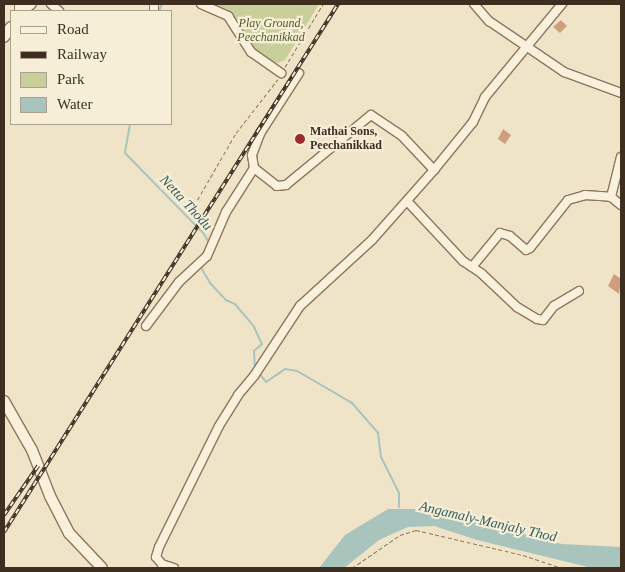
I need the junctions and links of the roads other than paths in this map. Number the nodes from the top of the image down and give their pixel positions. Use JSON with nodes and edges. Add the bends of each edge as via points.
{"nodes":[{"id":1,"x":201,"y":4,"type":"edge"},
{"id":2,"x":474,"y":4,"type":"edge"},
{"id":3,"x":562,"y":4,"type":"edge"},
{"id":4,"x":525,"y":45,"type":"junction"},
{"id":5,"x":299,"y":72,"type":"dead end"},
{"id":6,"x":281,"y":73,"type":"road end"},
{"id":7,"x":621,"y":93,"type":"edge"},
{"id":8,"x":621,"y":157,"type":"edge"},
{"id":9,"x":254,"y":168,"type":"junction"},
{"id":10,"x":434,"y":170,"type":"junction"},
{"id":11,"x":610,"y":197,"type":"junction"},
{"id":12,"x":407,"y":201,"type":"junction"},
{"id":13,"x":621,"y":205,"type":"edge"},
{"id":14,"x":472,"y":267,"type":"junction"},
{"id":15,"x":579,"y":292,"type":"dead end"},
{"id":16,"x":146,"y":326,"type":"dead end"},
{"id":17,"x":4,"y":401,"type":"edge"},
{"id":18,"x":102,"y":568,"type":"edge"},
{"id":19,"x":174,"y":568,"type":"edge"}],
"edges":[{"from":1,"to":6,"type":"street","via":[[228,16],[251,52]]},
{"from":2,"to":4,"type":"street","via":[[489,21]]},
{"from":3,"to":4,"type":"street"},
{"from":4,"to":7,"type":"street","via":[[564,72]]},
{"from":4,"to":10,"type":"street","via":[[485,97],[474,122]]},
{"from":5,"to":9,"type":"street","via":[[261,132],[252,155]]},
{"from":8,"to":11,"type":"street"},
{"from":9,"to":10,"type":"street","via":[[277,186],[286,186],[371,116],[402,136]]},
{"from":9,"to":16,"type":"street","via":[[226,212],[207,256],[179,282]]},
{"from":10,"to":12,"type":"street"},
{"from":11,"to":13,"type":"street"},
{"from":11,"to":14,"type":"street","via":[[585,195],[568,200],[526,250],[510,236],[500,233]]},
{"from":12,"to":14,"type":"street"},
{"from":12,"to":19,"type":"street","via":[[372,240],[300,306],[218,426],[159,547],[156,557],[162,564]]},
{"from":14,"to":15,"type":"street","via":[[517,307],[537,320],[543,320],[554,306]]},
{"from":17,"to":18,"type":"main road","via":[[28,442],[69,533]]}]}
